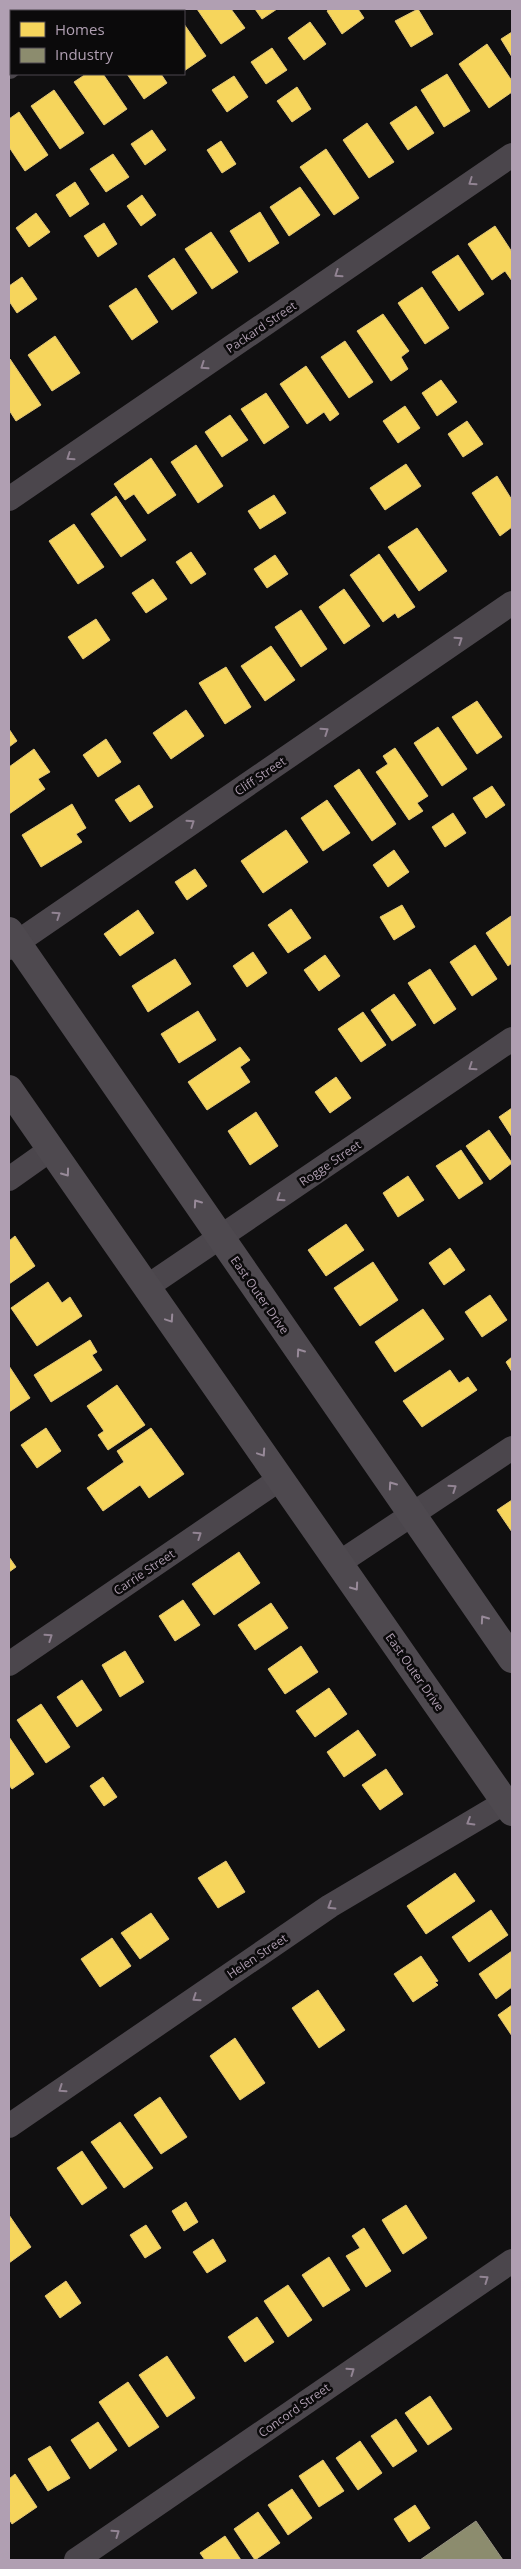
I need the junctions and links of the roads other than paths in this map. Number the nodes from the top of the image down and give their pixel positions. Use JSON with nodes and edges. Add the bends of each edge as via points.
{"nodes":[{"id":1,"x":512,"y":154,"type":"edge"},
{"id":2,"x":9,"y":499,"type":"edge"},
{"id":3,"x":512,"y":603,"type":"edge"},
{"id":4,"x":11,"y":940,"type":"edge"},
{"id":5,"x":512,"y":1039,"type":"edge"},
{"id":6,"x":9,"y":1089,"type":"edge"},
{"id":7,"x":50,"y":1150,"type":"junction"},
{"id":8,"x":9,"y":1179,"type":"edge"},
{"id":9,"x":221,"y":1238,"type":"junction"},
{"id":10,"x":148,"y":1286,"type":"junction"},
{"id":11,"x":512,"y":1448,"type":"edge"},
{"id":12,"x":280,"y":1479,"type":"junction"},
{"id":13,"x":413,"y":1516,"type":"junction"},
{"id":14,"x":339,"y":1563,"type":"junction"},
{"id":15,"x":512,"y":1659,"type":"edge"},
{"id":16,"x":9,"y":1664,"type":"edge"},
{"id":17,"x":510,"y":1804,"type":"edge"},
{"id":18,"x":9,"y":2126,"type":"edge"},
{"id":19,"x":512,"y":2260,"type":"edge"},
{"id":20,"x":76,"y":2560,"type":"edge"}],
"edges":[{"from":1,"to":2,"type":"street","name":"Packard Street","one_way":true},
{"from":4,"to":3,"type":"street","name":"Cliff Street","one_way":true},
{"from":9,"to":4,"type":"main road","name":"East Outer Drive","one_way":true},
{"from":5,"to":9,"type":"street","name":"Rogge Street","one_way":true},
{"from":6,"to":7,"type":"main road","name":"East Outer Drive"},
{"from":7,"to":8,"type":"street"},
{"from":7,"to":10,"type":"main road","name":"East Outer Drive","one_way":true},
{"from":9,"to":10,"type":"street","name":"Rogge Street"},
{"from":13,"to":9,"type":"main road","name":"East Outer Drive","one_way":true},
{"from":10,"to":12,"type":"main road","name":"East Outer Drive","one_way":true},
{"from":13,"to":11,"type":"street","one_way":true},
{"from":12,"to":14,"type":"main road","name":"East Outer Drive"},
{"from":16,"to":12,"type":"street","name":"Carrie Street","one_way":true},
{"from":13,"to":14,"type":"street"},
{"from":15,"to":13,"type":"main road","name":"East Outer Drive","one_way":true},
{"from":14,"to":17,"type":"main road","name":"East Outer Drive","one_way":true},
{"from":17,"to":18,"type":"street","name":"Helen Street","one_way":true,"via":[[330,1906]]},
{"from":20,"to":19,"type":"street","name":"Concord Street","one_way":true}]}
